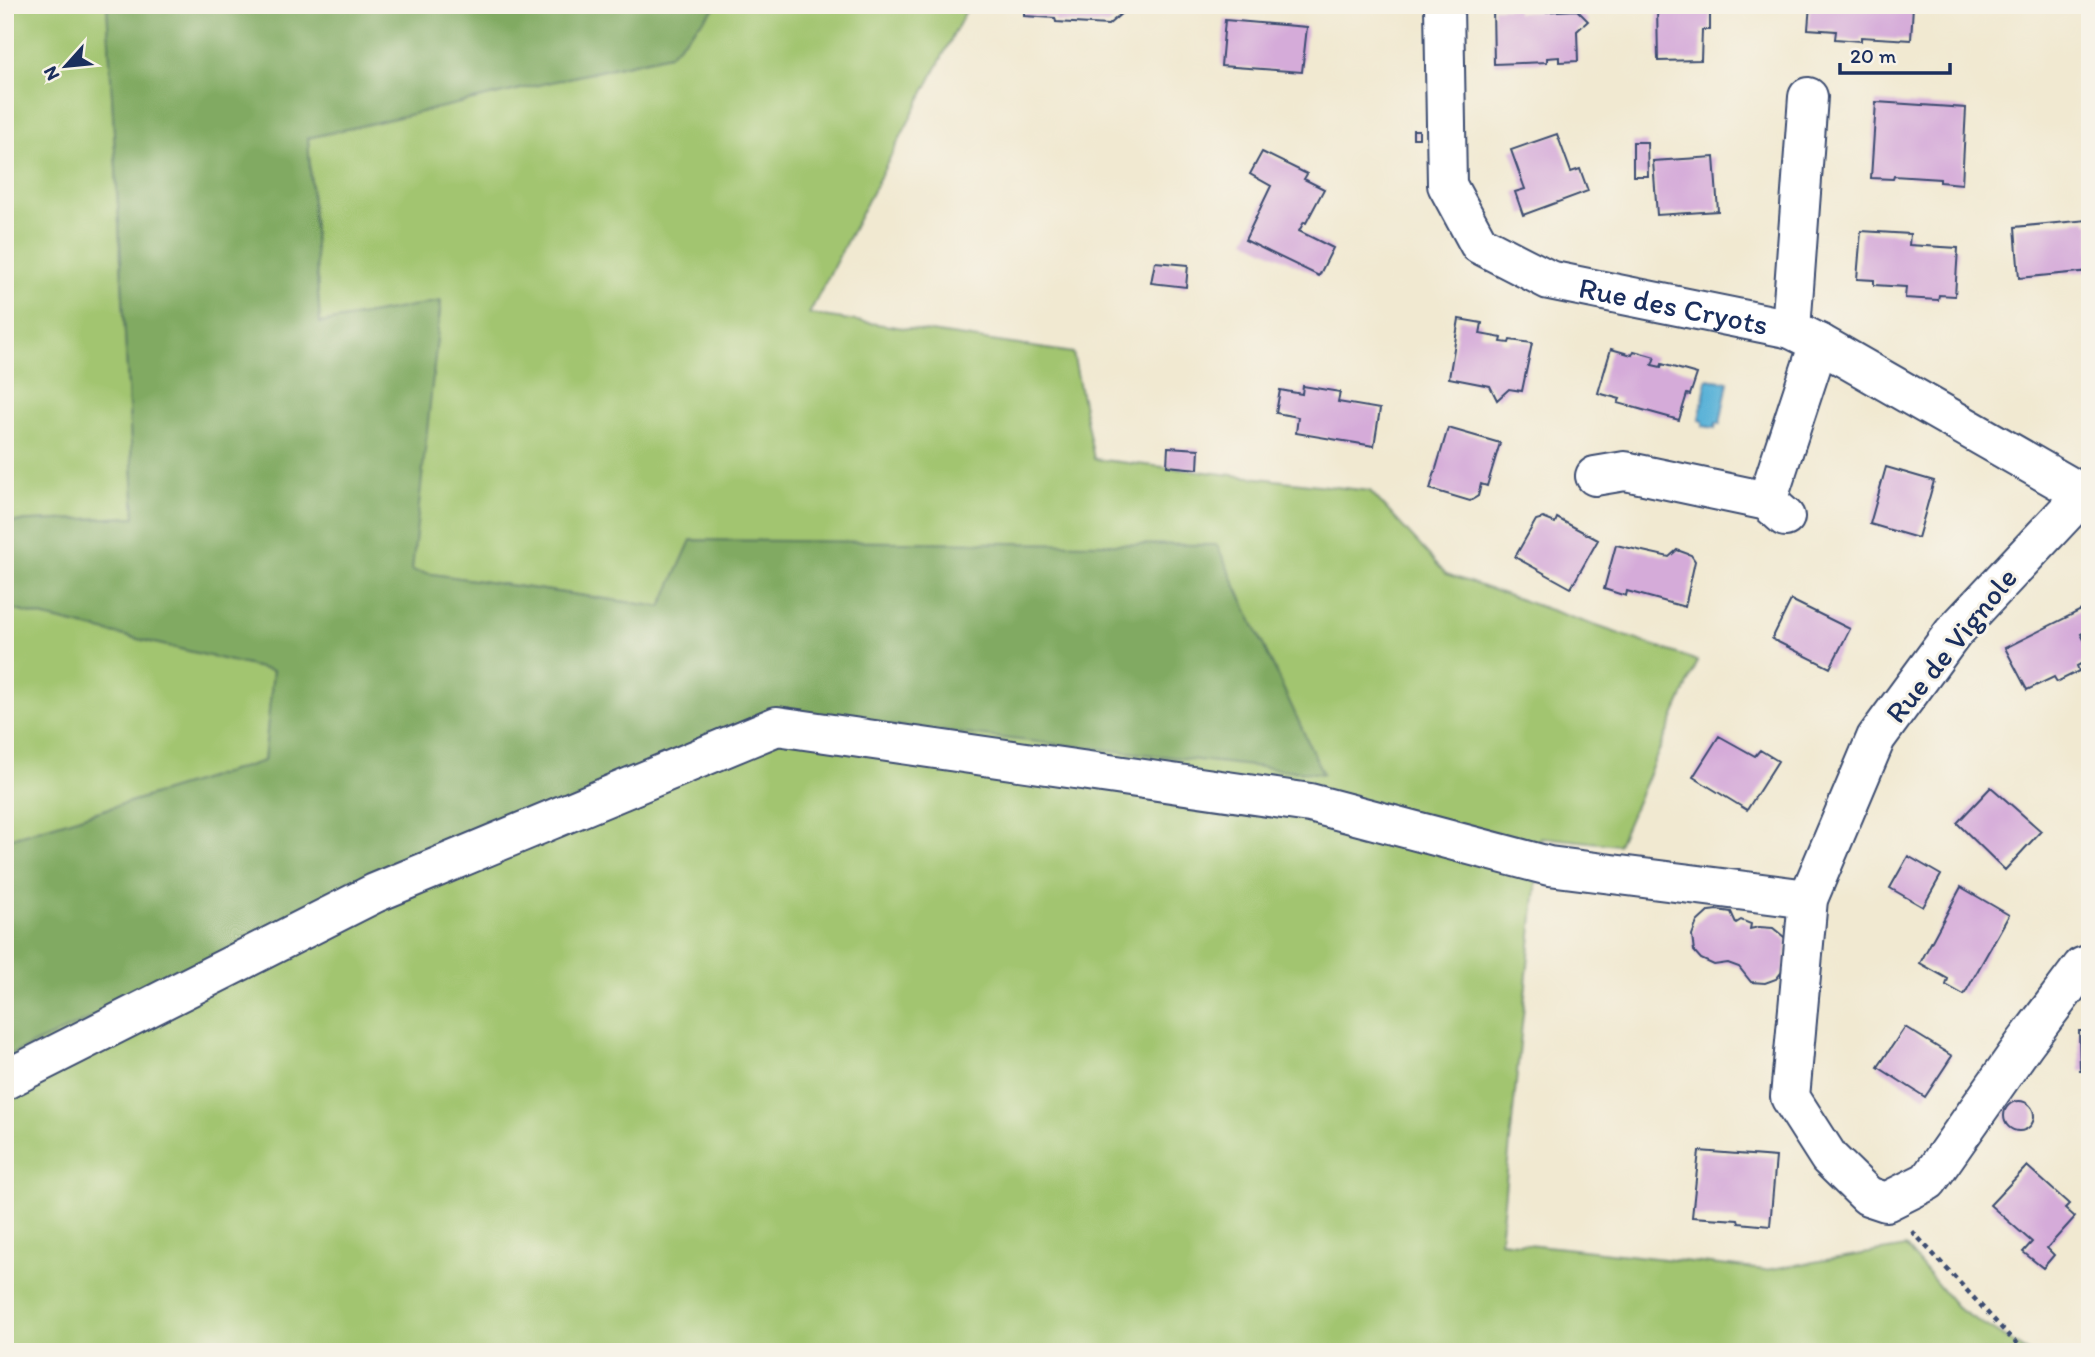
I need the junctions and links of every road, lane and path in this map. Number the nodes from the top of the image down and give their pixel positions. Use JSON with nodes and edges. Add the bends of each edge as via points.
{"nodes":[{"id":1,"x":1444,"y":5,"type":"edge"},
{"id":2,"x":1808,"y":97,"type":"dead end"},
{"id":3,"x":1805,"y":336,"type":"junction"},
{"id":4,"x":1594,"y":476,"type":"dead end"},
{"id":5,"x":2087,"y":492,"type":"edge"},
{"id":6,"x":1808,"y":899,"type":"junction"},
{"id":7,"x":2090,"y":964,"type":"edge"},
{"id":8,"x":5,"y":1080,"type":"edge"},
{"id":9,"x":1886,"y":1202,"type":"junction"},
{"id":10,"x":2027,"y":1352,"type":"edge"}],
"edges":[{"from":1,"to":3,"type":"street","name":"Rue des Cryots","via":[[1447,185],[1479,244],[1549,280]]},
{"from":2,"to":3,"type":"street"},
{"from":3,"to":4,"type":"street","via":[[1776,509],[1625,471]]},
{"from":3,"to":5,"type":"street","name":"Rue des Cryots"},
{"from":5,"to":6,"type":"street","name":"Rue de Vignole","via":[[1953,634],[1876,738]]},
{"from":6,"to":8,"type":"street","via":[[1549,866],[1310,803],[778,726],[375,893]]},
{"from":6,"to":9,"type":"street","name":"Rue de Vignole","via":[[1790,1097],[1829,1158],[1868,1196]]},
{"from":7,"to":9,"type":"street","via":[[2082,967],[2025,1043],[1928,1181]]},
{"from":9,"to":10,"type":"path"}]}
